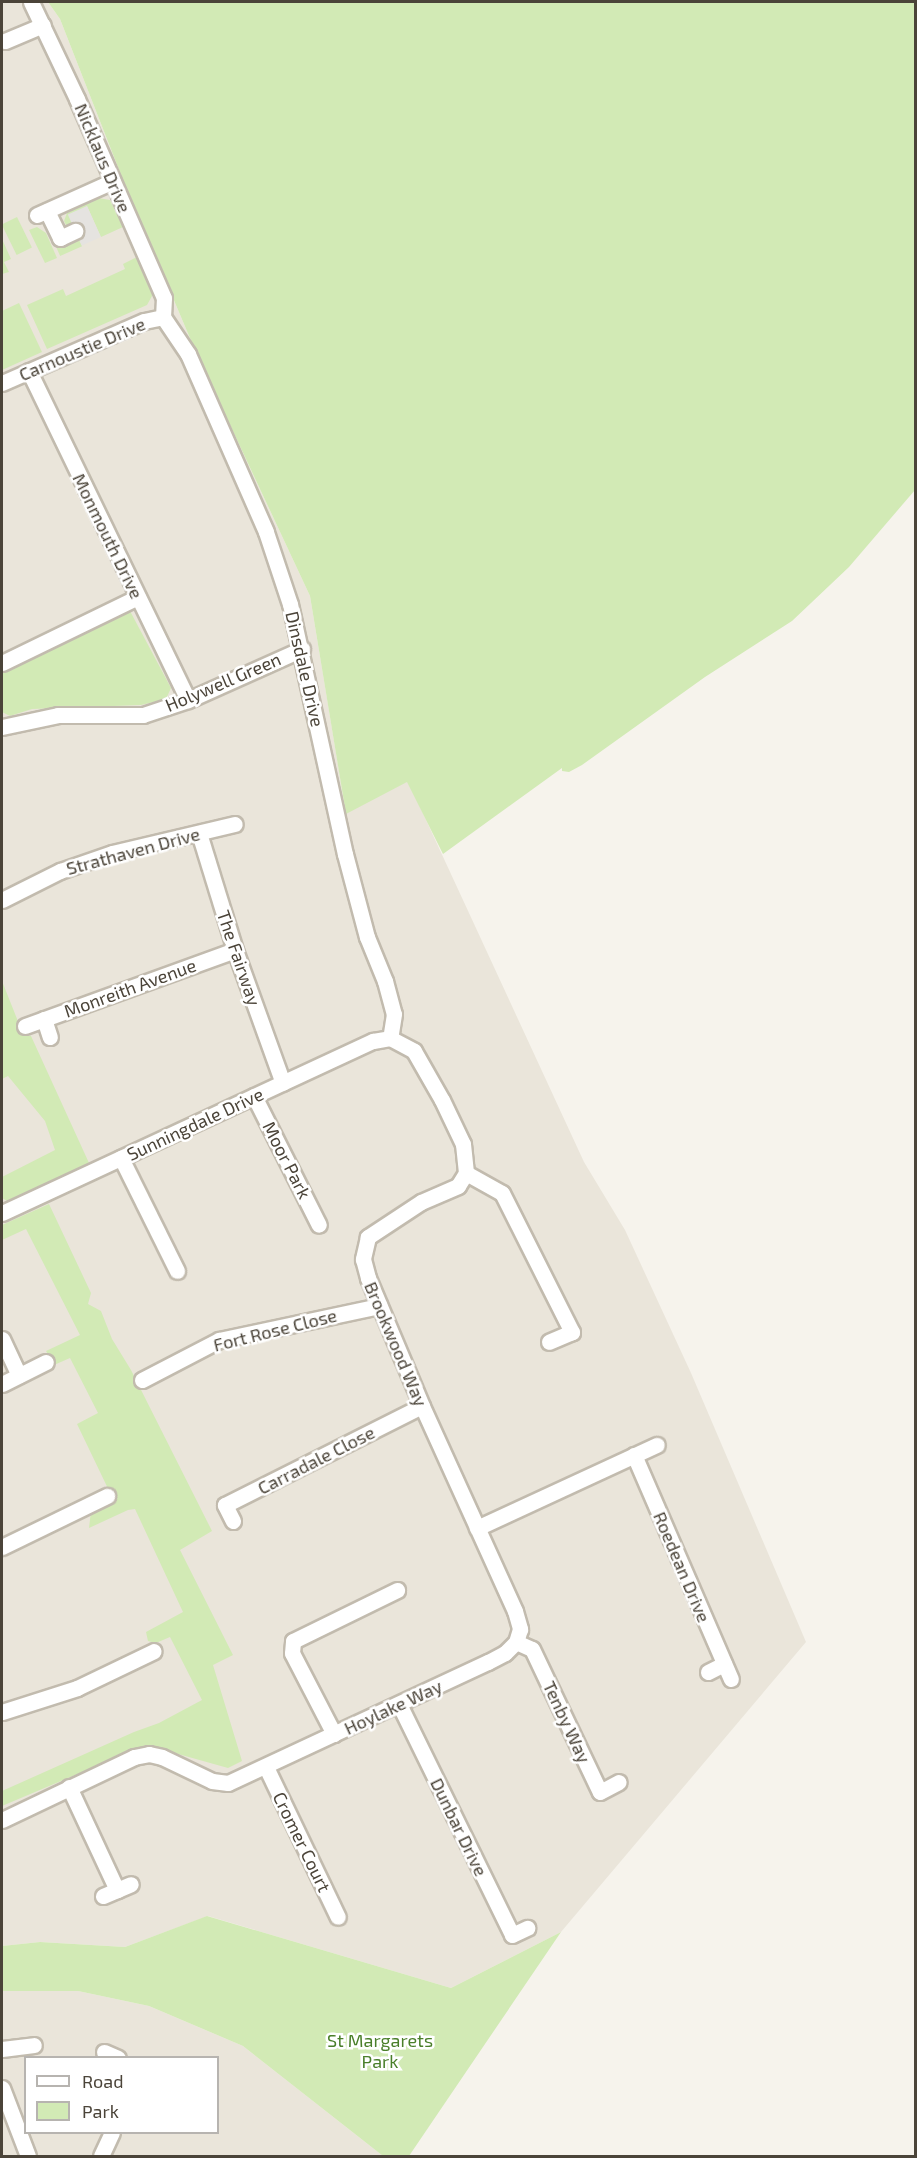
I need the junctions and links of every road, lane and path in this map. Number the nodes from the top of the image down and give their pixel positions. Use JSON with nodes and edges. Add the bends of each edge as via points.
{"nodes":[{"id":1,"x":31,"y":2,"type":"edge"},
{"id":2,"x":43,"y":25,"type":"junction"},
{"id":3,"x":5,"y":41,"type":"dead end"},
{"id":4,"x":113,"y":181,"type":"junction"},
{"id":5,"x":75,"y":231,"type":"dead end"},
{"id":6,"x":163,"y":317,"type":"junction"},
{"id":7,"x":28,"y":371,"type":"junction"},
{"id":8,"x":2,"y":383,"type":"edge"},
{"id":9,"x":138,"y":597,"type":"junction"},
{"id":10,"x":302,"y":649,"type":"junction"},
{"id":11,"x":2,"y":663,"type":"edge"},
{"id":12,"x":188,"y":700,"type":"junction"},
{"id":13,"x":2,"y":727,"type":"edge"},
{"id":14,"x":235,"y":824,"type":"dead end"},
{"id":15,"x":199,"y":833,"type":"junction"},
{"id":16,"x":2,"y":900,"type":"edge"},
{"id":17,"x":235,"y":950,"type":"junction"},
{"id":18,"x":44,"y":1019,"type":"junction"},
{"id":19,"x":25,"y":1026,"type":"dead end"},
{"id":20,"x":50,"y":1037,"type":"dead end"},
{"id":21,"x":390,"y":1038,"type":"junction"},
{"id":22,"x":284,"y":1083,"type":"junction"},
{"id":23,"x":254,"y":1096,"type":"junction"},
{"id":24,"x":121,"y":1158,"type":"junction"},
{"id":25,"x":466,"y":1173,"type":"junction"},
{"id":26,"x":2,"y":1213,"type":"edge"},
{"id":27,"x":319,"y":1225,"type":"dead end"},
{"id":28,"x":177,"y":1271,"type":"dead end"},
{"id":29,"x":379,"y":1306,"type":"junction"},
{"id":30,"x":2,"y":1339,"type":"edge"},
{"id":31,"x":549,"y":1342,"type":"dead end"},
{"id":32,"x":46,"y":1362,"type":"dead end"},
{"id":33,"x":19,"y":1375,"type":"junction"},
{"id":34,"x":142,"y":1380,"type":"dead end"},
{"id":35,"x":2,"y":1384,"type":"edge"},
{"id":36,"x":423,"y":1406,"type":"junction"},
{"id":37,"x":657,"y":1445,"type":"dead end"},
{"id":38,"x":634,"y":1455,"type":"junction"},
{"id":39,"x":106,"y":1496,"type":"dead end"},
{"id":40,"x":233,"y":1521,"type":"dead end"},
{"id":41,"x":477,"y":1528,"type":"junction"},
{"id":42,"x":2,"y":1547,"type":"edge"},
{"id":43,"x":397,"y":1590,"type":"dead end"},
{"id":44,"x":516,"y":1642,"type":"junction"},
{"id":45,"x":154,"y":1651,"type":"dead end"},
{"id":46,"x":724,"y":1664,"type":"junction"},
{"id":47,"x":708,"y":1672,"type":"dead end"},
{"id":48,"x":731,"y":1679,"type":"dead end"},
{"id":49,"x":399,"y":1704,"type":"junction"},
{"id":50,"x":2,"y":1712,"type":"edge"},
{"id":51,"x":334,"y":1734,"type":"junction"},
{"id":52,"x":266,"y":1767,"type":"junction"},
{"id":53,"x":619,"y":1782,"type":"dead end"},
{"id":54,"x":69,"y":1787,"type":"junction"},
{"id":55,"x":2,"y":1820,"type":"edge"},
{"id":56,"x":117,"y":1890,"type":"dead end"},
{"id":57,"x":338,"y":1917,"type":"dead end"},
{"id":58,"x":527,"y":1928,"type":"dead end"},
{"id":59,"x":34,"y":2045,"type":"dead end"},
{"id":60,"x":2,"y":2049,"type":"edge"},
{"id":61,"x":2,"y":2088,"type":"edge"},
{"id":62,"x":112,"y":2134,"type":"edge"},
{"id":63,"x":28,"y":2157,"type":"edge"},
{"id":64,"x":101,"y":2157,"type":"edge"}],
"edges":[{"from":1,"to":2,"type":"street","name":"Nicklaus Drive"},
{"from":2,"to":3,"type":"street"},
{"from":2,"to":4,"type":"street","name":"Nicklaus Drive"},
{"from":4,"to":5,"type":"street","via":[[42,213],[60,238]]},
{"from":4,"to":6,"type":"street","name":"Nicklaus Drive","via":[[164,298]]},
{"from":6,"to":7,"type":"street","name":"Carnoustie Drive","via":[[144,321]]},
{"from":6,"to":10,"type":"street","name":"Dinsdale Drive","via":[[188,354],[266,532]]},
{"from":7,"to":8,"type":"street","name":"Carnoustie Drive"},
{"from":7,"to":9,"type":"street","name":"Monmouth Drive"},
{"from":9,"to":11,"type":"street"},
{"from":9,"to":12,"type":"street","name":"Monmouth Drive"},
{"from":10,"to":12,"type":"street","name":"Holywell Green"},
{"from":10,"to":21,"type":"street","name":"Dinsdale Drive","via":[[345,854],[367,937],[394,1014]]},
{"from":12,"to":13,"type":"street","name":"Holywell Green","via":[[143,715],[58,715]]},
{"from":14,"to":15,"type":"street","name":"Strathaven Drive"},
{"from":15,"to":16,"type":"street","name":"Strathaven Drive","via":[[70,867]]},
{"from":15,"to":17,"type":"street","name":"The Fairway"},
{"from":17,"to":18,"type":"street","name":"Monreith Avenue"},
{"from":17,"to":22,"type":"street","name":"The Fairway"},
{"from":18,"to":19,"type":"street","name":"Monreith Avenue"},
{"from":18,"to":20,"type":"street"},
{"from":21,"to":22,"type":"street","name":"Sunningdale Drive","via":[[373,1041]]},
{"from":21,"to":25,"type":"street","via":[[414,1051],[436,1090],[463,1144]]},
{"from":22,"to":23,"type":"street","name":"Sunningdale Drive"},
{"from":23,"to":24,"type":"street","name":"Sunningdale Drive"},
{"from":23,"to":27,"type":"street","name":"Moor Park"},
{"from":24,"to":26,"type":"street","name":"Sunningdale Drive"},
{"from":24,"to":28,"type":"street"},
{"from":25,"to":29,"type":"street","name":"Brookwood Way","via":[[458,1186],[421,1202],[368,1237],[363,1259]]},
{"from":25,"to":31,"type":"street","via":[[502,1193],[572,1332]]},
{"from":29,"to":34,"type":"street","name":"Fort Rose Close","via":[[219,1340]]},
{"from":29,"to":36,"type":"street","name":"Brookwood Way"},
{"from":30,"to":33,"type":"street"},
{"from":32,"to":33,"type":"street"},
{"from":33,"to":35,"type":"street"},
{"from":36,"to":40,"type":"street","name":"Carradale Close","via":[[225,1505]]},
{"from":36,"to":41,"type":"street","name":"Brookwood Way"},
{"from":37,"to":38,"type":"street"},
{"from":38,"to":41,"type":"street"},
{"from":38,"to":46,"type":"street","name":"Roedean Drive"},
{"from":39,"to":42,"type":"street"},
{"from":41,"to":44,"type":"street","name":"Brookwood Way","via":[[515,1611],[520,1629]]},
{"from":43,"to":51,"type":"street","via":[[375,1608],[296,1637],[286,1647]]},
{"from":44,"to":49,"type":"street","name":"Hoylake Way","via":[[505,1653]]},
{"from":44,"to":53,"type":"street","name":"Tenby Way","via":[[532,1649],[600,1792]]},
{"from":45,"to":50,"type":"street","via":[[77,1688]]},
{"from":46,"to":47,"type":"street"},
{"from":46,"to":48,"type":"street","name":"Roedean Drive"},
{"from":49,"to":51,"type":"street","name":"Hoylake Way"},
{"from":49,"to":58,"type":"street","name":"Dunbar Drive","via":[[512,1935]]},
{"from":51,"to":52,"type":"street","name":"Hoylake Way"},
{"from":52,"to":54,"type":"street","name":"Hoylake Way","via":[[228,1783],[212,1781],[149,1754]]},
{"from":52,"to":57,"type":"street","name":"Cromer Court","via":[[321,1899]]},
{"from":54,"to":55,"type":"street","name":"Hoylake Way"},
{"from":54,"to":56,"type":"street"},
{"from":59,"to":60,"type":"street"},
{"from":61,"to":63,"type":"street"},
{"from":62,"to":64,"type":"street"}]}
